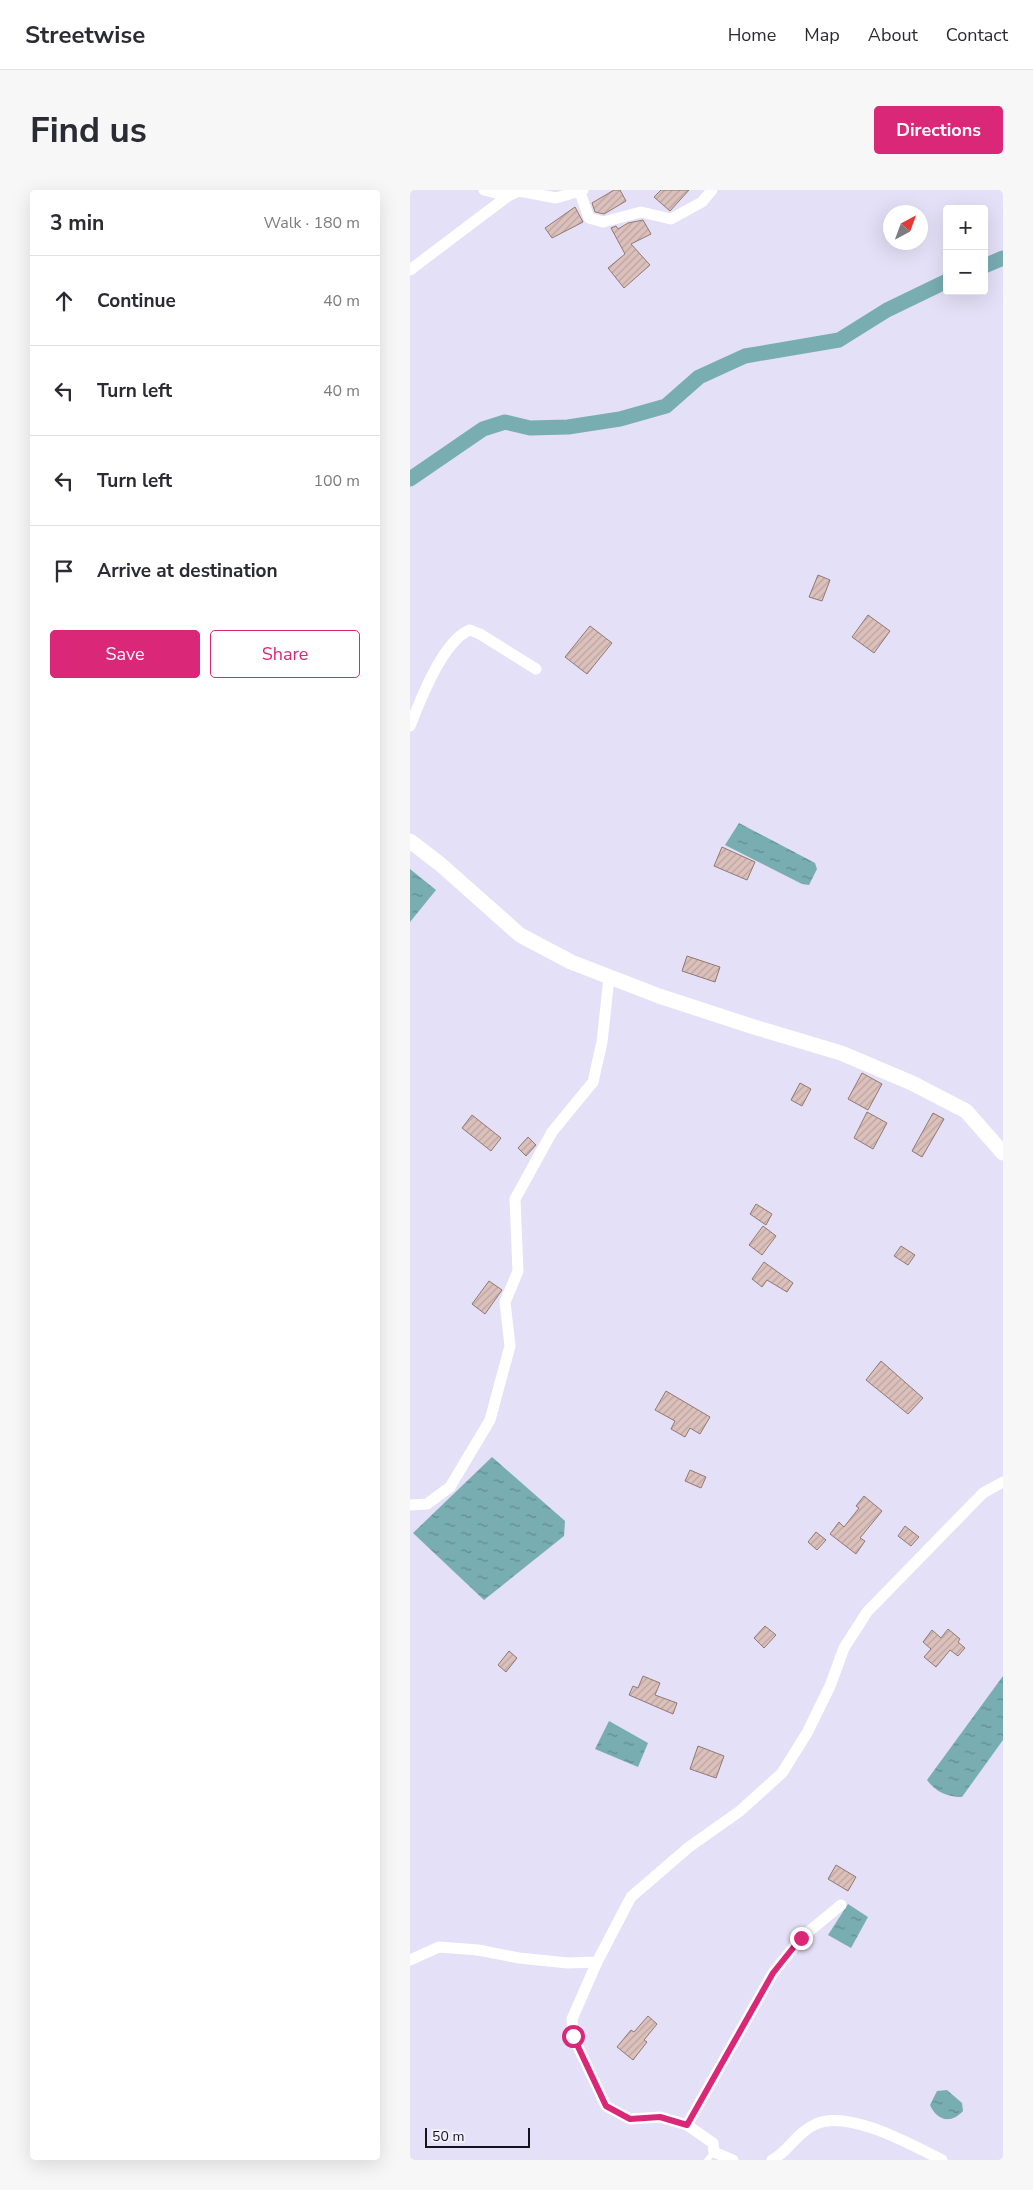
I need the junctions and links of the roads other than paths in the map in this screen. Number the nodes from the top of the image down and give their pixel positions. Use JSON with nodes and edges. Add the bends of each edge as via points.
{"nodes":[{"id":1,"x":484,"y":190,"type":"edge"},
{"id":2,"x":712,"y":190,"type":"edge"},
{"id":3,"x":581,"y":191,"type":"edge"},
{"id":4,"x":508,"y":196,"type":"junction"},
{"id":5,"x":410,"y":270,"type":"edge"},
{"id":6,"x":536,"y":669,"type":"dead end"},
{"id":7,"x":410,"y":726,"type":"edge"},
{"id":8,"x":410,"y":841,"type":"edge"},
{"id":9,"x":609,"y":978,"type":"junction"},
{"id":10,"x":1003,"y":1153,"type":"edge"},
{"id":11,"x":1003,"y":1482,"type":"edge"},
{"id":12,"x":410,"y":1505,"type":"edge"},
{"id":13,"x":840,"y":1905,"type":"dead end"},
{"id":14,"x":410,"y":1960,"type":"edge"},
{"id":15,"x":597,"y":1962,"type":"junction"},
{"id":16,"x":687,"y":2125,"type":"junction"},
{"id":17,"x":710,"y":2156,"type":"edge"},
{"id":18,"x":733,"y":2160,"type":"edge"},
{"id":19,"x":772,"y":2160,"type":"edge"},
{"id":20,"x":942,"y":2160,"type":"edge"}],
"edges":[{"from":1,"to":4,"type":"street"},
{"from":2,"to":3,"type":"street","via":[[702,202],[671,218],[641,212],[603,222],[589,218]]},
{"from":3,"to":4,"type":"street","via":[[556,198],[519,191]]},
{"from":4,"to":5,"type":"street"},
{"from":6,"to":7,"type":"street","via":[[480,634],[470,630],[462,633],[433,675]]},
{"from":8,"to":9,"type":"street","via":[[520,935]]},
{"from":9,"to":10,"type":"street","via":[[754,1027],[841,1052],[912,1083],[966,1111]]},
{"from":9,"to":12,"type":"street","via":[[594,1082],[552,1132],[515,1199],[518,1271],[505,1302],[510,1346],[490,1420],[450,1487],[427,1504]]},
{"from":11,"to":15,"type":"street","via":[[983,1493],[867,1612],[844,1648],[807,1733],[782,1773],[740,1811],[689,1847],[632,1897]]},
{"from":13,"to":16,"type":"street","via":[[801,1938],[773,1973]]},
{"from":14,"to":15,"type":"street","via":[[440,1947],[568,1963]]},
{"from":15,"to":16,"type":"street","via":[[572,2019],[573,2036],[606,2106],[630,2119],[660,2117]]},
{"from":16,"to":17,"type":"street","via":[[713,2143]]},
{"from":17,"to":18,"type":"street"},
{"from":19,"to":20,"type":"street","via":[[780,2156],[801,2133],[830,2120],[882,2130]]}]}
